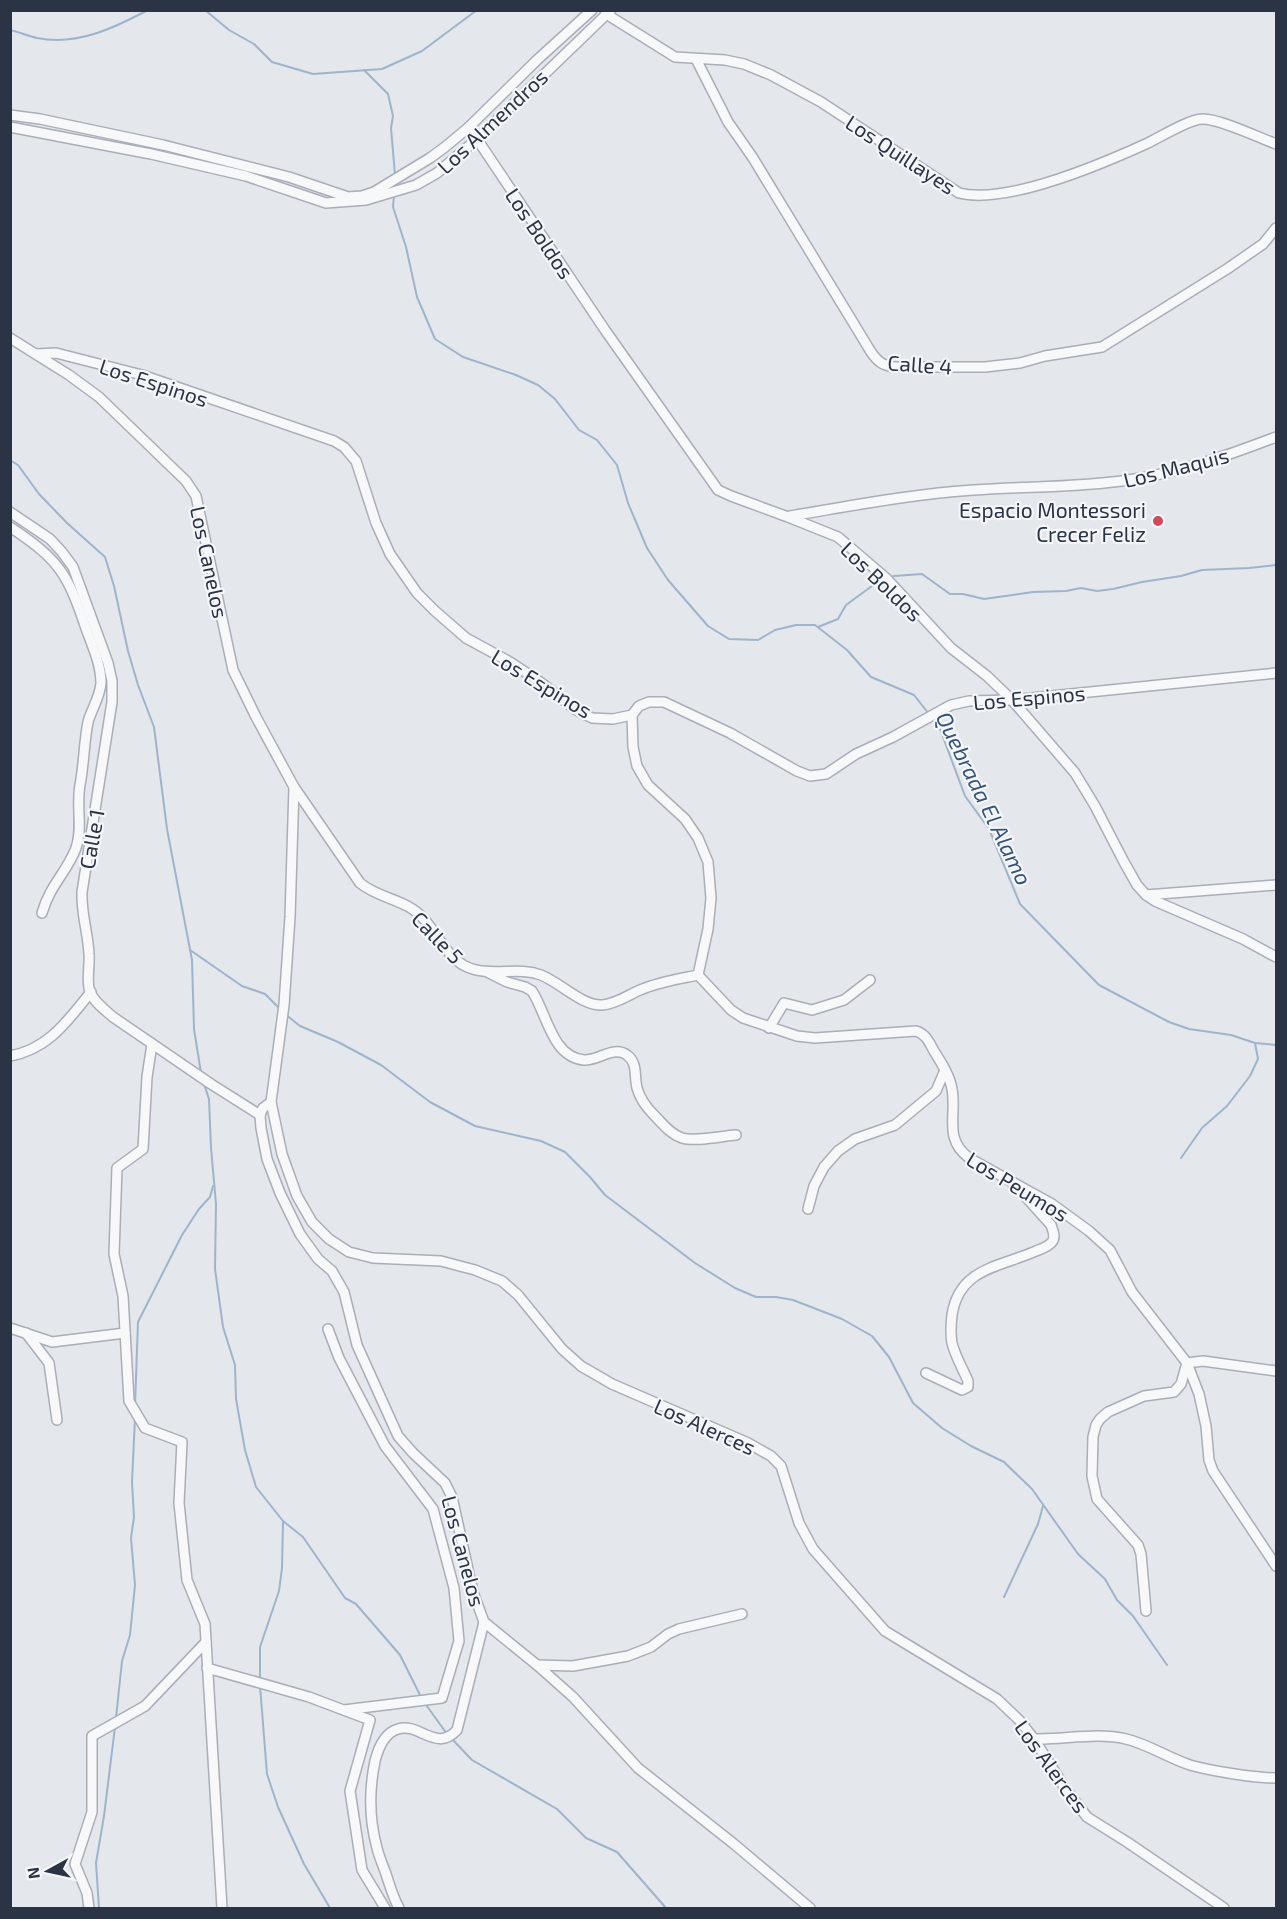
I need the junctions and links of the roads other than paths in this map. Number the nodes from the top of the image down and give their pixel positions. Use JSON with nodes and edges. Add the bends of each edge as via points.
{"nodes":[{"id":1,"x":592,"y":10,"type":"edge"},
{"id":2,"x":607,"y":11,"type":"edge"},
{"id":3,"x":696,"y":59,"type":"junction"},
{"id":4,"x":10,"y":115,"type":"edge"},
{"id":5,"x":10,"y":127,"type":"edge"},
{"id":6,"x":469,"y":127,"type":"junction"},
{"id":7,"x":93,"y":131,"type":"junction"},
{"id":8,"x":477,"y":139,"type":"junction"},
{"id":9,"x":93,"y":142,"type":"junction"},
{"id":10,"x":1276,"y":144,"type":"edge"},
{"id":11,"x":357,"y":199,"type":"junction"},
{"id":12,"x":1276,"y":228,"type":"edge"},
{"id":13,"x":10,"y":338,"type":"edge"},
{"id":14,"x":36,"y":354,"type":"junction"},
{"id":15,"x":1276,"y":437,"type":"edge"},
{"id":16,"x":10,"y":512,"type":"edge"},
{"id":17,"x":788,"y":517,"type":"junction"},
{"id":18,"x":10,"y":527,"type":"edge"},
{"id":19,"x":1276,"y":672,"type":"edge"},
{"id":20,"x":1012,"y":700,"type":"junction"},
{"id":21,"x":633,"y":715,"type":"junction"},
{"id":22,"x":294,"y":787,"type":"junction"},
{"id":23,"x":1276,"y":885,"type":"edge"},
{"id":24,"x":1146,"y":895,"type":"junction"},
{"id":25,"x":42,"y":913,"type":"dead end"},
{"id":26,"x":1276,"y":957,"type":"edge"},
{"id":27,"x":486,"y":972,"type":"junction"},
{"id":28,"x":698,"y":975,"type":"junction"},
{"id":29,"x":870,"y":980,"type":"dead end"},
{"id":30,"x":90,"y":992,"type":"junction"},
{"id":31,"x":769,"y":1028,"type":"junction"},
{"id":32,"x":153,"y":1044,"type":"junction"},
{"id":33,"x":10,"y":1056,"type":"edge"},
{"id":34,"x":945,"y":1070,"type":"junction"},
{"id":35,"x":271,"y":1102,"type":"junction"},
{"id":36,"x":260,"y":1115,"type":"junction"},
{"id":37,"x":736,"y":1135,"type":"dead end"},
{"id":38,"x":1010,"y":1180,"type":"junction"},
{"id":39,"x":808,"y":1209,"type":"dead end"},
{"id":40,"x":10,"y":1328,"type":"edge"},
{"id":41,"x":328,"y":1329,"type":"dead end"},
{"id":42,"x":26,"y":1333,"type":"junction"},
{"id":43,"x":125,"y":1333,"type":"junction"},
{"id":44,"x":1187,"y":1363,"type":"junction"},
{"id":45,"x":1276,"y":1371,"type":"edge"},
{"id":46,"x":926,"y":1373,"type":"dead end"},
{"id":47,"x":57,"y":1420,"type":"dead end"},
{"id":48,"x":1276,"y":1566,"type":"edge"},
{"id":49,"x":1146,"y":1611,"type":"dead end"},
{"id":50,"x":742,"y":1614,"type":"dead end"},
{"id":51,"x":484,"y":1622,"type":"junction"},
{"id":52,"x":206,"y":1642,"type":"junction"},
{"id":53,"x":537,"y":1665,"type":"junction"},
{"id":54,"x":207,"y":1668,"type":"junction"},
{"id":55,"x":344,"y":1710,"type":"junction"},
{"id":56,"x":1034,"y":1738,"type":"junction"},
{"id":57,"x":1276,"y":1778,"type":"edge"},
{"id":58,"x":1219,"y":1907,"type":"edge"},
{"id":59,"x":89,"y":1908,"type":"edge"},
{"id":60,"x":222,"y":1908,"type":"edge"},
{"id":61,"x":385,"y":1908,"type":"edge"},
{"id":62,"x":399,"y":1908,"type":"edge"},
{"id":63,"x":810,"y":1908,"type":"edge"}],
"edges":[{"from":1,"to":6,"type":"street","name":"Los Almendros"},
{"from":2,"to":3,"type":"street","name":"Los Quillayes","via":[[675,57]]},
{"from":2,"to":8,"type":"street","name":"Los Almendros"},
{"from":3,"to":10,"type":"street","name":"Los Quillayes","via":[[744,64],[771,75],[821,102],[958,193],[969,196],[1002,194],[1110,160],[1200,118]]},
{"from":3,"to":12,"type":"street","name":"Calle 4","via":[[728,122],[871,352],[883,365],[985,367],[1102,347],[1227,269],[1263,244]]},
{"from":4,"to":7,"type":"street","name":"Los Almendros"},
{"from":5,"to":9,"type":"street","name":"Los Almendros"},
{"from":6,"to":8,"type":"street","name":"Los Boldos"},
{"from":6,"to":11,"type":"street","name":"Los Almendros","via":[[430,158]]},
{"from":7,"to":9,"type":"street"},
{"from":7,"to":11,"type":"street","name":"Los Almendros","via":[[289,177]]},
{"from":8,"to":11,"type":"street","name":"Los Almendros","via":[[437,173],[416,185]]},
{"from":8,"to":17,"type":"street","name":"Los Boldos","via":[[718,490]]},
{"from":9,"to":11,"type":"street","name":"Los Almendros","via":[[246,176],[326,203]]},
{"from":13,"to":14,"type":"street","name":"Los Canelos"},
{"from":14,"to":21,"type":"street","name":"Los Espinos","via":[[56,353],[141,375],[344,447],[356,461],[390,554],[435,611],[466,638],[510,662],[584,714],[613,719]]},
{"from":14,"to":22,"type":"street","name":"Los Canelos","via":[[99,397],[192,488],[233,670]]},
{"from":15,"to":17,"type":"street","name":"Los Maquis","via":[[1240,451],[1131,480],[911,496]]},
{"from":16,"to":30,"type":"street","name":"Calle 1","via":[[50,539],[68,559],[111,672],[112,702],[82,892]]},
{"from":17,"to":20,"type":"street","name":"Los Boldos","via":[[838,537],[852,548],[887,579],[951,648]]},
{"from":18,"to":25,"type":"street","via":[[42,549],[63,573],[76,598],[100,673],[99,694],[86,733],[78,840]]},
{"from":19,"to":20,"type":"street","name":"Los Espinos"},
{"from":20,"to":21,"type":"street","name":"Los Espinos","via":[[951,705],[856,754],[826,774],[810,776],[664,702],[639,706]]},
{"from":20,"to":24,"type":"street","name":"Los Boldos","via":[[1075,773]]},
{"from":21,"to":28,"type":"street","via":[[637,766],[648,785],[685,819],[708,862],[711,898]]},
{"from":22,"to":27,"type":"street","name":"Calle 5","via":[[360,883],[369,891],[408,906],[462,965]]},
{"from":22,"to":35,"type":"street","via":[[284,1005]]},
{"from":23,"to":24,"type":"street"},
{"from":24,"to":26,"type":"street","name":"Los Boldos"},
{"from":27,"to":28,"type":"street","name":"Calle 5","via":[[517,970],[539,974],[588,1003],[602,1005],[642,989]]},
{"from":27,"to":37,"type":"street","via":[[532,991],[559,1047],[571,1058],[597,1059],[614,1051],[628,1055],[635,1068],[639,1096],[680,1138]]},
{"from":28,"to":31,"type":"street","name":"Los Peumos","via":[[731,1010]]},
{"from":29,"to":31,"type":"street","via":[[844,1000],[812,1010],[784,1003]]},
{"from":30,"to":32,"type":"street","via":[[106,1012]]},
{"from":30,"to":33,"type":"street","via":[[49,1040]]},
{"from":31,"to":34,"type":"street","name":"Los Peumos","via":[[815,1038],[916,1031],[925,1035]]},
{"from":32,"to":36,"type":"street"},
{"from":32,"to":43,"type":"street","via":[[143,1149],[117,1168],[114,1254],[123,1296]]},
{"from":34,"to":38,"type":"street","name":"Los Peumos","via":[[952,1086],[954,1141],[969,1158]]},
{"from":34,"to":39,"type":"street","via":[[936,1091],[913,1112],[895,1125],[855,1139],[838,1151],[814,1186]]},
{"from":35,"to":36,"type":"street"},
{"from":35,"to":56,"type":"street","name":"Los Alerces","via":[[282,1154],[297,1196],[312,1222],[328,1239],[349,1252],[373,1258],[441,1262],[502,1281],[581,1366],[771,1456],[781,1466],[804,1535],[868,1613],[885,1631],[997,1699]]},
{"from":36,"to":51,"type":"street","name":"Los Canelos","via":[[267,1159],[280,1193],[300,1234],[332,1271],[344,1292],[357,1346],[399,1436],[445,1483],[452,1497],[473,1592]]},
{"from":38,"to":44,"type":"street","name":"Los Peumos","via":[[1052,1204],[1110,1250],[1132,1292]]},
{"from":38,"to":46,"type":"street","via":[[1051,1225],[1053,1242],[981,1271],[956,1298],[952,1344],[968,1387],[962,1390]]},
{"from":40,"to":42,"type":"street"},
{"from":41,"to":55,"type":"street","via":[[385,1446],[433,1509],[454,1588],[459,1641],[442,1698]]},
{"from":42,"to":43,"type":"street","via":[[52,1342]]},
{"from":42,"to":47,"type":"street","via":[[49,1363]]},
{"from":43,"to":52,"type":"street","via":[[129,1401],[145,1428],[182,1442],[179,1503],[186,1569],[205,1624]]},
{"from":44,"to":45,"type":"street","via":[[1203,1361]]},
{"from":44,"to":48,"type":"street","name":"Los Peumos","via":[[1199,1394],[1213,1471]]},
{"from":44,"to":49,"type":"street","via":[[1178,1389],[1144,1396],[1108,1412],[1096,1425],[1093,1437],[1092,1476],[1097,1499],[1138,1545]]},
{"from":50,"to":53,"type":"street","via":[[679,1629],[628,1656],[573,1666]]},
{"from":51,"to":53,"type":"street","name":"Los Canelos"},
{"from":51,"to":62,"type":"street","via":[[457,1730],[440,1739],[399,1728],[385,1738],[377,1754],[371,1786],[372,1825]]},
{"from":52,"to":54,"type":"street"},
{"from":52,"to":59,"type":"street","via":[[145,1706],[92,1736],[92,1812],[75,1864]]},
{"from":53,"to":63,"type":"street","name":"Los Canelos","via":[[573,1697],[638,1768]]},
{"from":54,"to":55,"type":"street"},
{"from":54,"to":60,"type":"street"},
{"from":55,"to":61,"type":"street","via":[[369,1720],[350,1791],[362,1870]]},
{"from":56,"to":57,"type":"street","via":[[1128,1739],[1190,1765]]},
{"from":56,"to":58,"type":"street","name":"Los Alerces","via":[[1087,1816]]}]}
